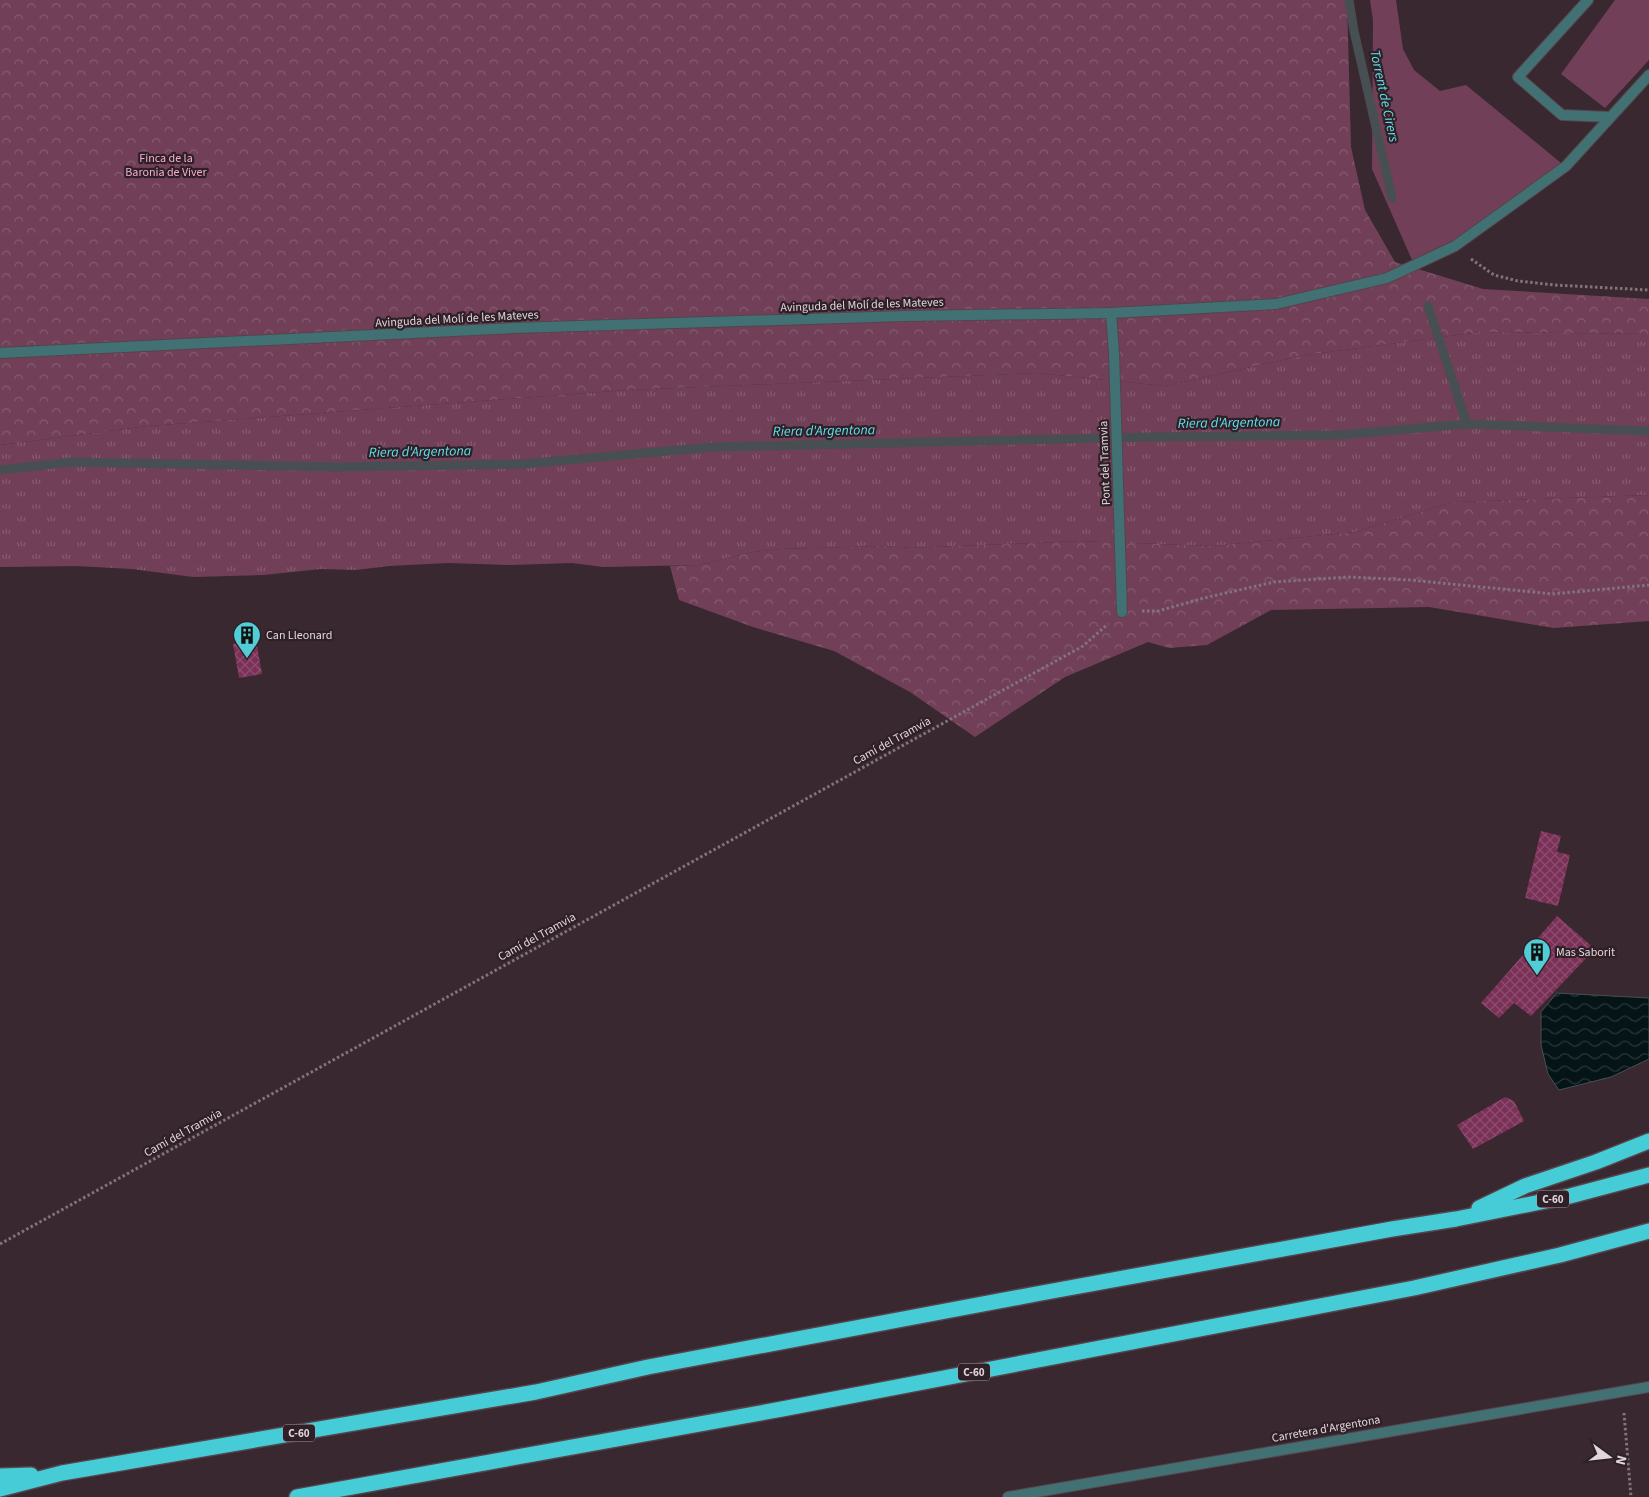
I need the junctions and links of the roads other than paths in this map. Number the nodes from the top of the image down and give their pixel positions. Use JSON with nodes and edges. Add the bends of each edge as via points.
{"nodes":[{"id":1,"x":1588,"y":0,"type":"edge"},
{"id":2,"x":1649,"y":75,"type":"edge"},
{"id":3,"x":1610,"y":118,"type":"junction"},
{"id":4,"x":1111,"y":313,"type":"junction"},
{"id":5,"x":0,"y":352,"type":"edge"},
{"id":6,"x":1122,"y":612,"type":"road end"},
{"id":7,"x":1649,"y":1141,"type":"edge"},
{"id":8,"x":1649,"y":1175,"type":"edge"},
{"id":9,"x":1456,"y":1219,"type":"junction"},
{"id":10,"x":1649,"y":1230,"type":"edge"},
{"id":11,"x":1649,"y":1386,"type":"edge"},
{"id":12,"x":62,"y":1473,"type":"junction"},
{"id":13,"x":0,"y":1476,"type":"edge"},
{"id":14,"x":0,"y":1489,"type":"edge"},
{"id":15,"x":296,"y":1497,"type":"edge"},
{"id":16,"x":1008,"y":1497,"type":"edge"}],
"edges":[{"from":1,"to":3,"type":"street","via":[[1518,77],[1562,115]]},
{"from":2,"to":3,"type":"street","name":"Avinguda del Molí de les Mateves"},
{"from":3,"to":4,"type":"street","name":"Avinguda del Molí de les Mateves","via":[[1566,166],[1455,246],[1387,278],[1276,304]]},
{"from":4,"to":5,"type":"street","name":"Avinguda del Molí de les Mateves","via":[[514,328]]},
{"from":4,"to":6,"type":"street","name":"Pont del Tramvia"},
{"from":7,"to":9,"type":"highway","via":[[1525,1186]]},
{"from":8,"to":9,"type":"highway","number":"C-60","via":[[1570,1196]]},
{"from":9,"to":12,"type":"highway","number":"C-60","via":[[1036,1294],[648,1367],[536,1392]]},
{"from":10,"to":15,"type":"highway","number":"C-60","via":[[1560,1256],[1414,1288],[782,1409]]},
{"from":11,"to":16,"type":"street","name":"Carretera d'Argentona"},
{"from":12,"to":13,"type":"highway"},
{"from":12,"to":14,"type":"highway","number":"C-60"}]}
